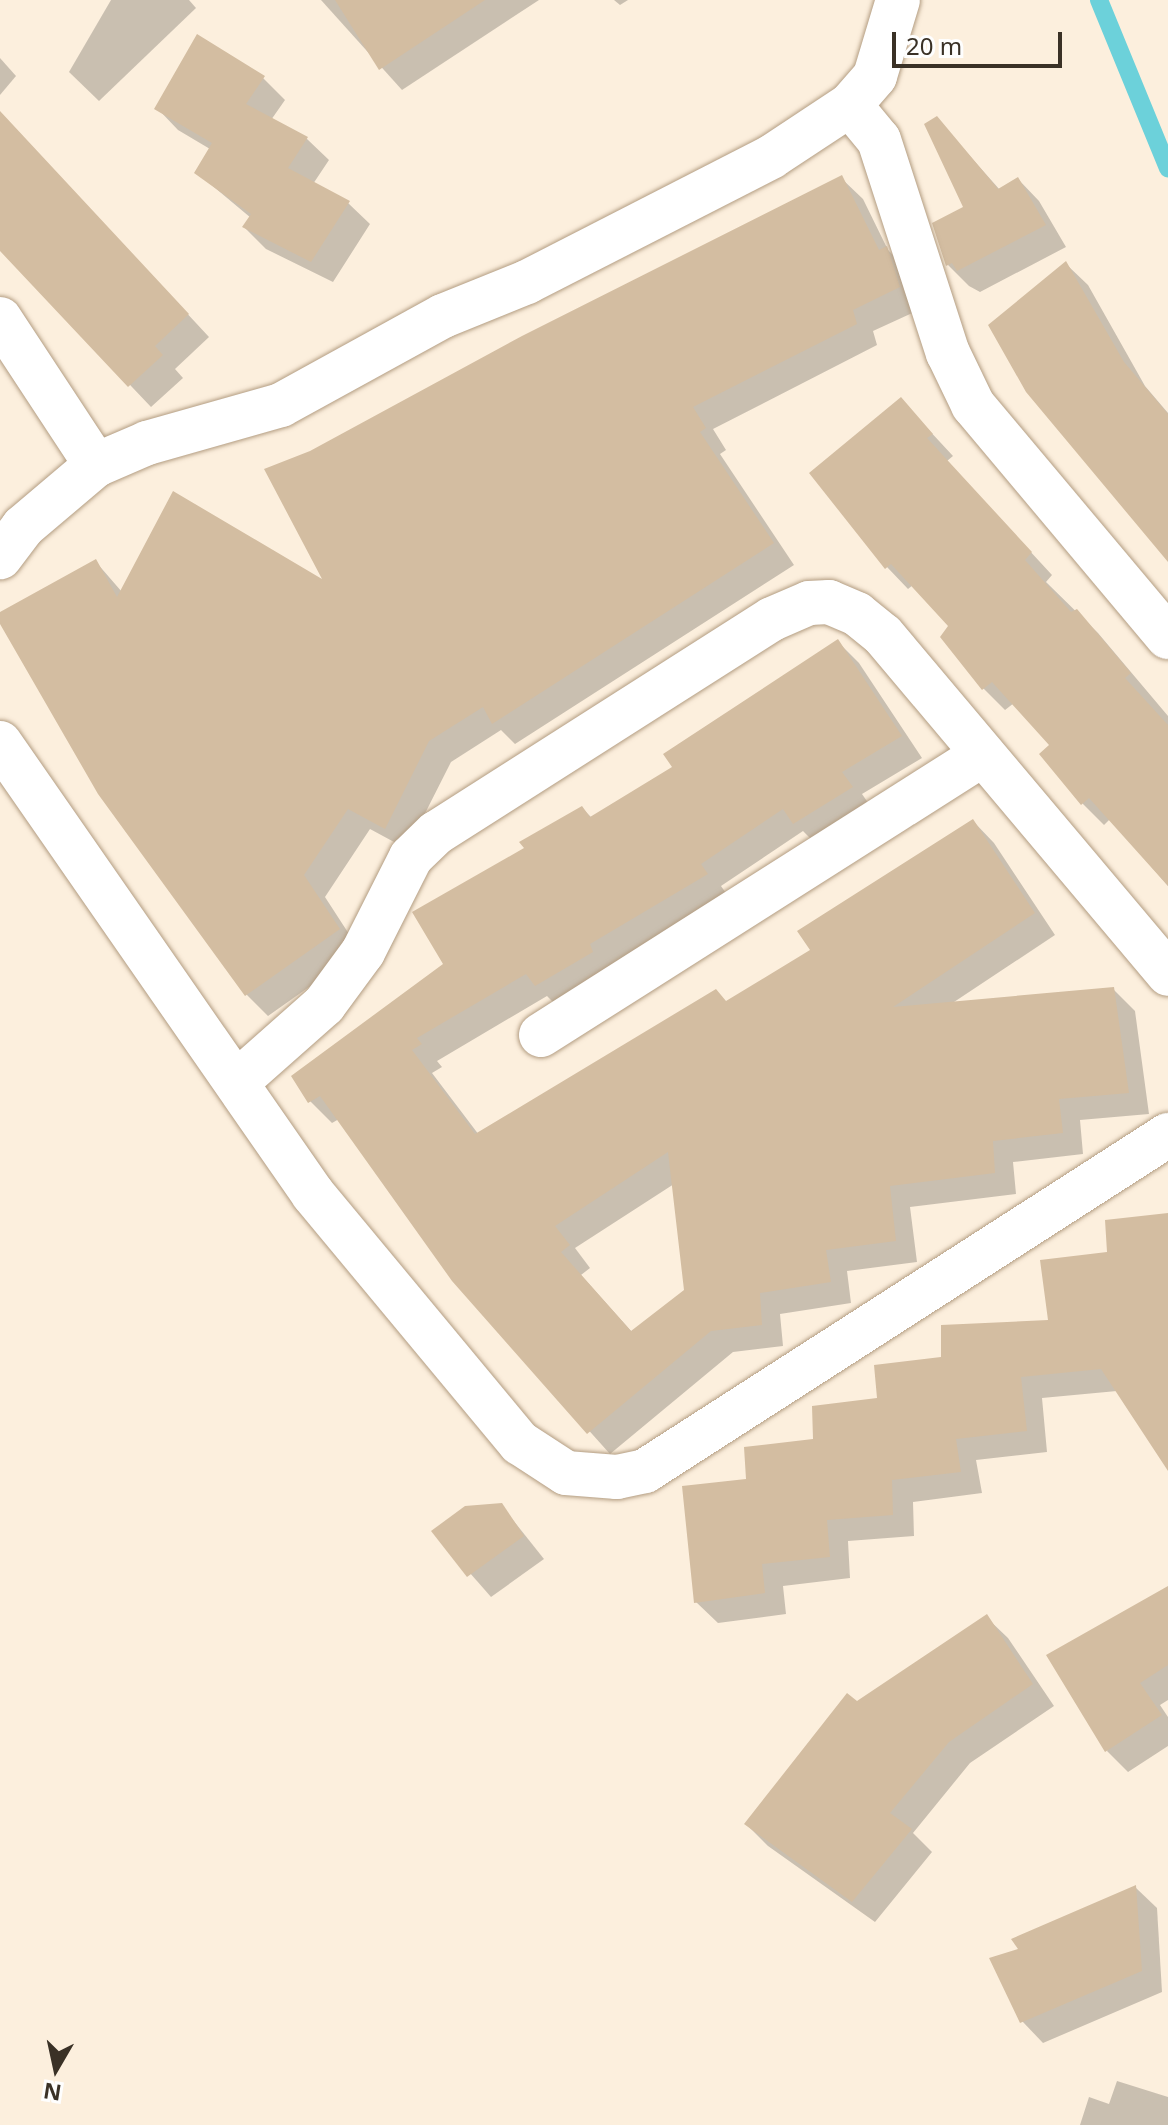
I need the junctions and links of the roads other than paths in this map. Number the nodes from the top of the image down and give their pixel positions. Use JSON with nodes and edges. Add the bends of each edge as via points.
{"nodes":[{"id":1,"x":898,"y":0,"type":"edge"},
{"id":2,"x":850,"y":105,"type":"junction"},
{"id":3,"x":0,"y":319,"type":"edge"},
{"id":4,"x":96,"y":465,"type":"junction"},
{"id":5,"x":0,"y":557,"type":"edge"},
{"id":6,"x":1168,"y":637,"type":"edge"},
{"id":7,"x":0,"y":743,"type":"edge"},
{"id":8,"x":982,"y":755,"type":"junction"},
{"id":9,"x":1168,"y":974,"type":"edge"},
{"id":10,"x":541,"y":1035,"type":"dead end"},
{"id":11,"x":238,"y":1081,"type":"junction"},
{"id":12,"x":1168,"y":1135,"type":"edge"}],
"edges":[{"from":1,"to":2,"type":"street","via":[[875,76]]},
{"from":2,"to":4,"type":"street","via":[[771,157],[527,282],[443,316],[281,405],[147,443]]},
{"from":2,"to":6,"type":"street","via":[[879,140],[948,353],[973,405]]},
{"from":3,"to":4,"type":"street"},
{"from":4,"to":5,"type":"street","via":[[23,527]]},
{"from":7,"to":11,"type":"street"},
{"from":8,"to":9,"type":"street"},
{"from":8,"to":10,"type":"street"},
{"from":8,"to":11,"type":"street","via":[[883,635],[857,614],[829,602],[809,603],[772,619],[436,833],[411,857],[363,952],[324,1005]]},
{"from":11,"to":12,"type":"street","via":[[313,1194],[520,1443],[566,1473],[589,1478],[645,1471]]}]}
